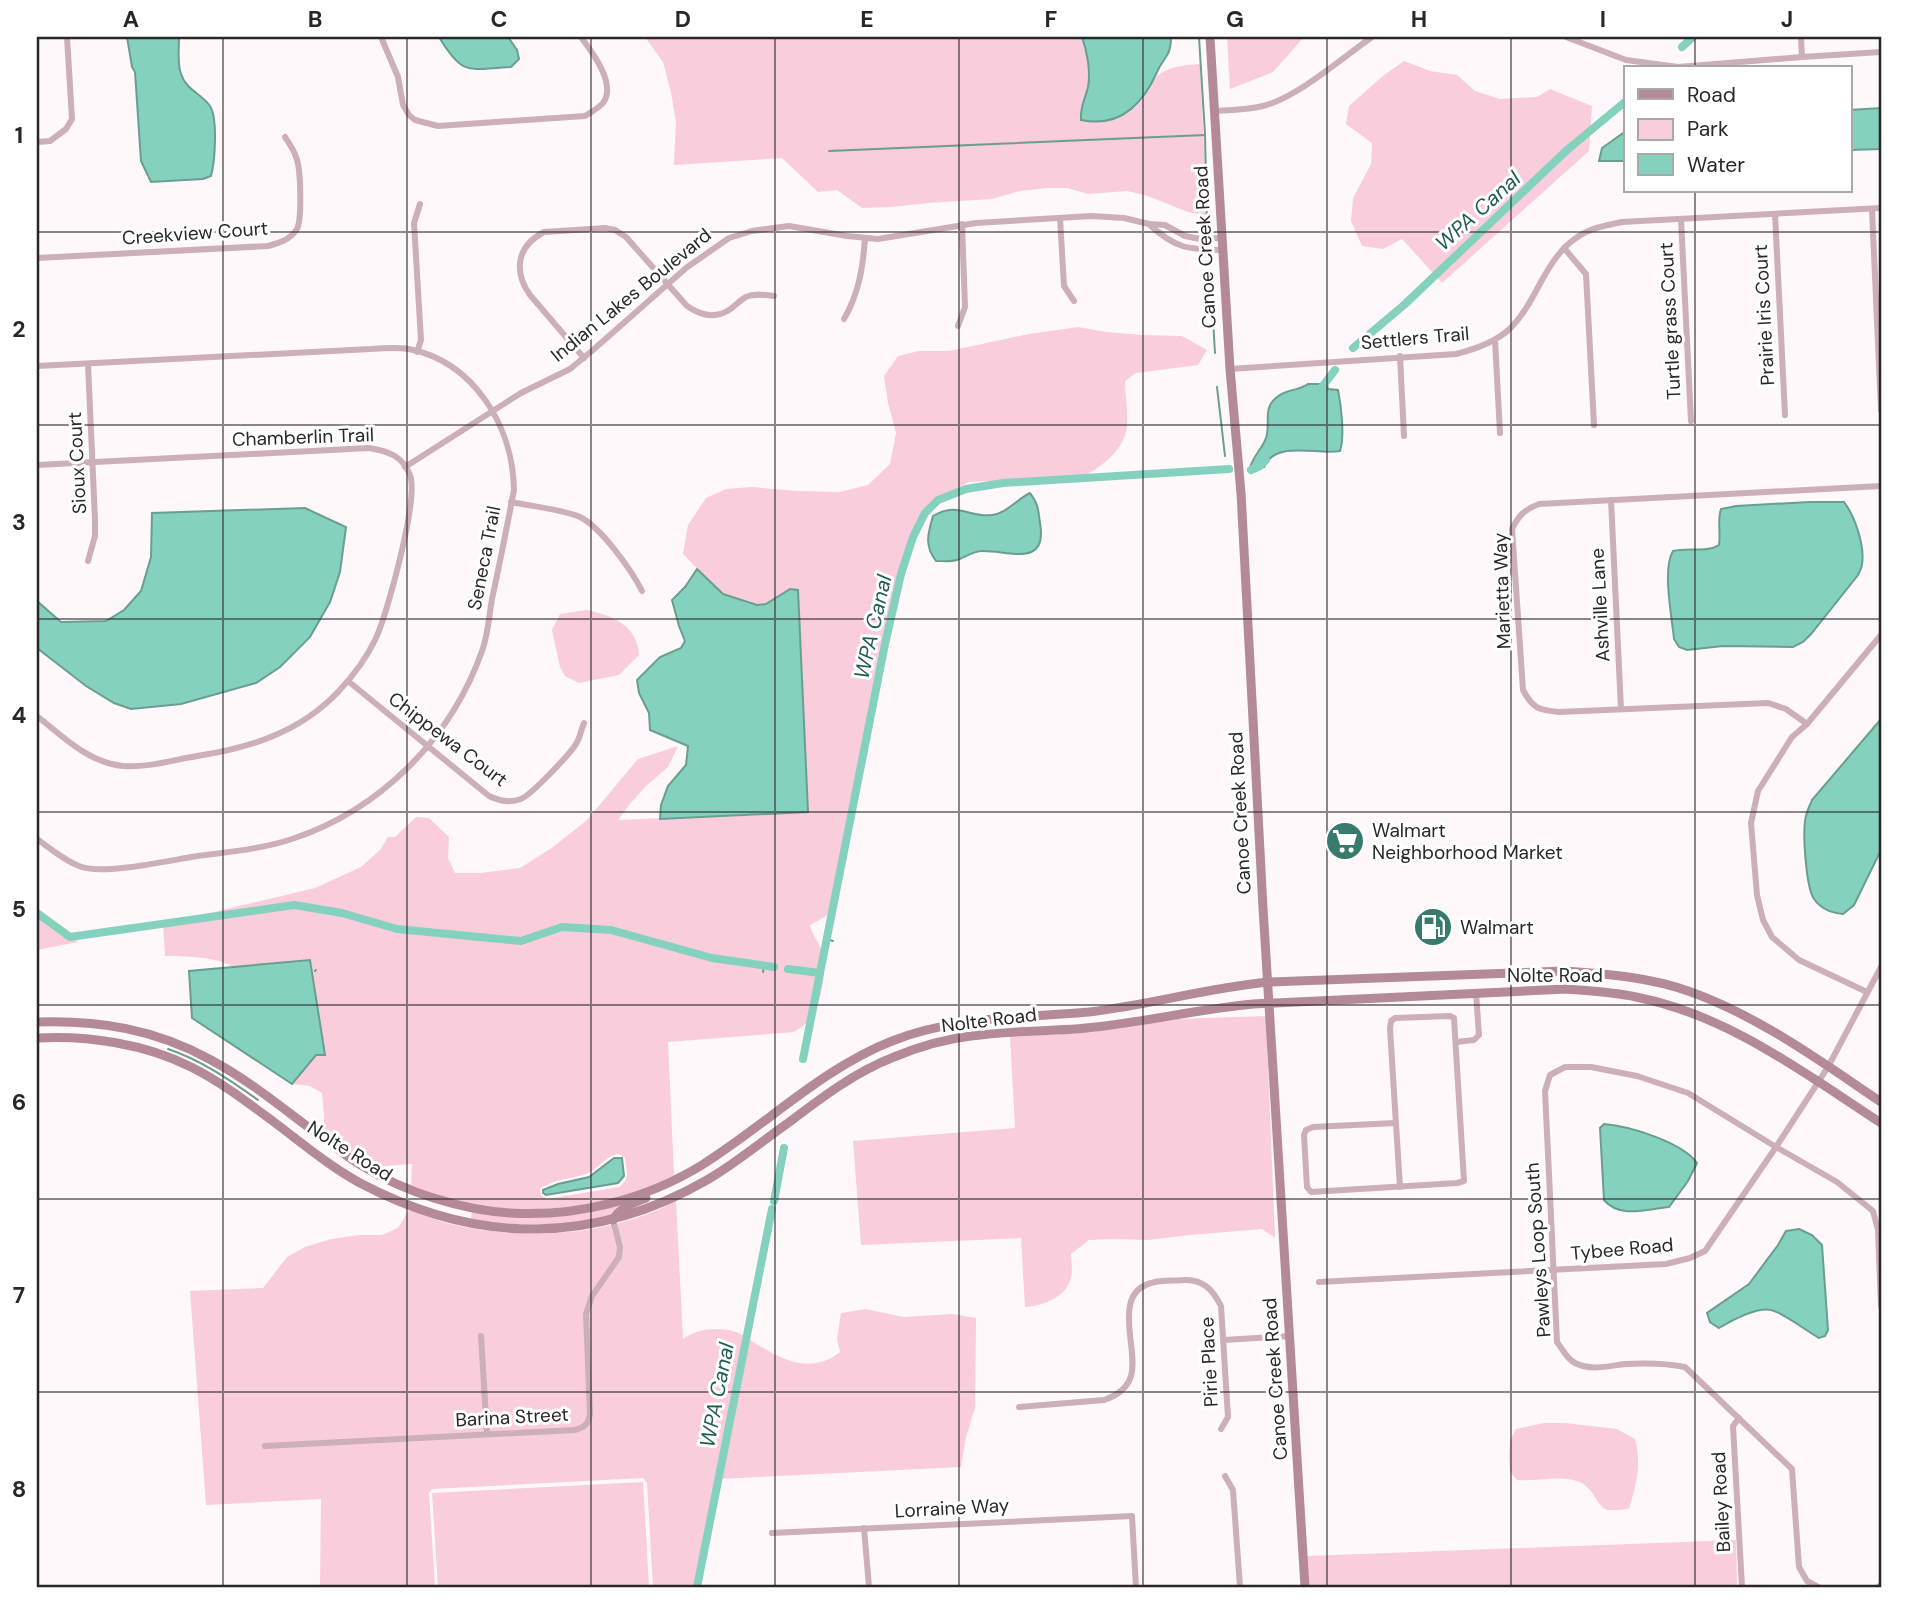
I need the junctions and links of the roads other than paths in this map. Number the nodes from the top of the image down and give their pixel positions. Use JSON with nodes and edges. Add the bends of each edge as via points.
{"nodes":[{"id":1,"x":67,"y":37,"type":"edge"},
{"id":2,"x":381,"y":37,"type":"edge"},
{"id":3,"x":581,"y":37,"type":"edge"},
{"id":4,"x":1210,"y":37,"type":"edge"},
{"id":5,"x":1373,"y":37,"type":"edge"},
{"id":6,"x":1566,"y":37,"type":"edge"},
{"id":7,"x":1801,"y":37,"type":"edge"},
{"id":8,"x":1881,"y":52,"type":"edge"},
{"id":9,"x":1802,"y":57,"type":"junction"},
{"id":10,"x":1671,"y":66,"type":"edge"},
{"id":11,"x":1690,"y":66,"type":"edge"},
{"id":12,"x":606,"y":98,"type":"junction"},
{"id":13,"x":614,"y":105,"type":"dead end"},
{"id":14,"x":1214,"y":111,"type":"junction"},
{"id":15,"x":285,"y":137,"type":"dead end"},
{"id":16,"x":37,"y":142,"type":"edge"},
{"id":17,"x":420,"y":204,"type":"dead end"},
{"id":18,"x":1881,"y":208,"type":"edge"},
{"id":19,"x":1872,"y":209,"type":"junction"},
{"id":20,"x":1775,"y":214,"type":"junction"},
{"id":21,"x":1060,"y":218,"type":"junction"},
{"id":22,"x":1681,"y":219,"type":"junction"},
{"id":23,"x":962,"y":225,"type":"junction"},
{"id":24,"x":1149,"y":225,"type":"junction"},
{"id":25,"x":865,"y":238,"type":"junction"},
{"id":26,"x":1222,"y":238,"type":"junction"},
{"id":27,"x":1564,"y":248,"type":"junction"},
{"id":28,"x":1223,"y":250,"type":"junction"},
{"id":29,"x":37,"y":258,"type":"edge"},
{"id":30,"x":667,"y":284,"type":"junction"},
{"id":31,"x":774,"y":296,"type":"dead end"},
{"id":32,"x":1074,"y":301,"type":"dead end"},
{"id":33,"x":845,"y":319,"type":"dead end"},
{"id":34,"x":958,"y":326,"type":"dead end"},
{"id":35,"x":1495,"y":340,"type":"junction"},
{"id":36,"x":417,"y":352,"type":"junction"},
{"id":37,"x":1400,"y":356,"type":"junction"},
{"id":38,"x":583,"y":358,"type":"junction"},
{"id":39,"x":88,"y":363,"type":"junction"},
{"id":40,"x":37,"y":366,"type":"edge"},
{"id":41,"x":1230,"y":369,"type":"junction"},
{"id":42,"x":1881,"y":410,"type":"edge"},
{"id":43,"x":492,"y":411,"type":"junction"},
{"id":44,"x":1785,"y":415,"type":"dead end"},
{"id":45,"x":1690,"y":421,"type":"dead end"},
{"id":46,"x":1594,"y":425,"type":"dead end"},
{"id":47,"x":1500,"y":433,"type":"dead end"},
{"id":48,"x":1404,"y":436,"type":"dead end"},
{"id":49,"x":92,"y":462,"type":"junction"},
{"id":50,"x":37,"y":466,"type":"edge"},
{"id":51,"x":405,"y":467,"type":"junction"},
{"id":52,"x":1881,"y":486,"type":"edge"},
{"id":53,"x":1611,"y":500,"type":"junction"},
{"id":54,"x":511,"y":502,"type":"junction"},
{"id":55,"x":88,"y":561,"type":"dead end"},
{"id":56,"x":642,"y":592,"type":"dead end"},
{"id":57,"x":1881,"y":635,"type":"edge"},
{"id":58,"x":348,"y":681,"type":"junction"},
{"id":59,"x":1621,"y":709,"type":"junction"},
{"id":60,"x":37,"y":717,"type":"edge"},
{"id":61,"x":584,"y":723,"type":"dead end"},
{"id":62,"x":1807,"y":724,"type":"junction"},
{"id":63,"x":428,"y":746,"type":"junction"},
{"id":64,"x":37,"y":839,"type":"edge"},
{"id":65,"x":1881,"y":967,"type":"edge"},
{"id":66,"x":1485,"y":974,"type":"junction"},
{"id":67,"x":1268,"y":982,"type":"junction"},
{"id":68,"x":1867,"y":992,"type":"junction"},
{"id":69,"x":1481,"y":993,"type":"junction"},
{"id":70,"x":1269,"y":1003,"type":"junction"},
{"id":71,"x":37,"y":1022,"type":"edge"},
{"id":72,"x":37,"y":1038,"type":"edge"},
{"id":73,"x":1456,"y":1042,"type":"junction"},
{"id":74,"x":1828,"y":1067,"type":"junction"},
{"id":75,"x":828,"y":1075,"type":"junction"},
{"id":76,"x":1818,"y":1082,"type":"junction"},
{"id":77,"x":799,"y":1094,"type":"junction"},
{"id":78,"x":822,"y":1098,"type":"junction"},
{"id":79,"x":1881,"y":1102,"type":"edge"},
{"id":80,"x":796,"y":1116,"type":"junction"},
{"id":81,"x":1396,"y":1123,"type":"junction"},
{"id":82,"x":1881,"y":1123,"type":"edge"},
{"id":83,"x":1776,"y":1147,"type":"junction"},
{"id":84,"x":680,"y":1177,"type":"junction"},
{"id":85,"x":1400,"y":1187,"type":"junction"},
{"id":86,"x":613,"y":1220,"type":"junction"},
{"id":87,"x":1553,"y":1270,"type":"junction"},
{"id":88,"x":1319,"y":1282,"type":"dead end"},
{"id":89,"x":1881,"y":1306,"type":"edge"},
{"id":90,"x":481,"y":1336,"type":"dead end"},
{"id":91,"x":1290,"y":1336,"type":"junction"},
{"id":92,"x":1224,"y":1340,"type":"junction"},
{"id":93,"x":1019,"y":1407,"type":"dead end"},
{"id":94,"x":1739,"y":1418,"type":"junction"},
{"id":95,"x":1221,"y":1429,"type":"dead end"},
{"id":96,"x":487,"y":1434,"type":"junction"},
{"id":97,"x":265,"y":1446,"type":"dead end"},
{"id":98,"x":1225,"y":1475,"type":"dead end"},
{"id":99,"x":864,"y":1528,"type":"junction"},
{"id":100,"x":772,"y":1533,"type":"dead end"},
{"id":101,"x":869,"y":1587,"type":"edge"},
{"id":102,"x":1136,"y":1587,"type":"edge"},
{"id":103,"x":1240,"y":1587,"type":"edge"},
{"id":104,"x":1305,"y":1587,"type":"edge"},
{"id":105,"x":1742,"y":1587,"type":"edge"},
{"id":106,"x":1818,"y":1587,"type":"edge"}],
"edges":[{"from":1,"to":16,"type":"street","via":[[72,119],[50,141]]},
{"from":2,"to":12,"type":"street","via":[[398,77],[403,105],[415,120],[438,126],[585,116]]},
{"from":3,"to":12,"type":"street","via":[[601,66]]},
{"from":4,"to":14,"type":"street","name":"Canoe Creek Road"},
{"from":5,"to":14,"type":"street","via":[[1291,95],[1241,110]]},
{"from":6,"to":10,"type":"street","via":[[1626,60]]},
{"from":7,"to":9,"type":"street"},
{"from":8,"to":9,"type":"street"},
{"from":9,"to":11,"type":"street"},
{"from":12,"to":13,"type":"street"},
{"from":14,"to":26,"type":"street","name":"Canoe Creek Road"},
{"from":15,"to":29,"type":"street","name":"Creekview Court","via":[[297,158],[301,214],[298,228],[282,242]]},
{"from":17,"to":36,"type":"street","via":[[414,223],[421,340]]},
{"from":18,"to":19,"type":"street","name":"Settlers Trail"},
{"from":19,"to":20,"type":"street","name":"Settlers Trail"},
{"from":19,"to":42,"type":"street"},
{"from":20,"to":22,"type":"street","name":"Settlers Trail"},
{"from":20,"to":44,"type":"street","name":"Prairie Iris Court"},
{"from":21,"to":23,"type":"street","name":"Indian Lakes Boulevard"},
{"from":21,"to":24,"type":"street","name":"Indian Lakes Boulevard","via":[[1124,218]]},
{"from":21,"to":32,"type":"street","via":[[1064,286]]},
{"from":22,"to":27,"type":"street","name":"Settlers Trail","via":[[1598,227]]},
{"from":22,"to":45,"type":"street","name":"Turtle grass Court"},
{"from":23,"to":25,"type":"street","name":"Indian Lakes Boulevard"},
{"from":23,"to":34,"type":"street","via":[[965,307]]},
{"from":24,"to":26,"type":"street","name":"Indian Lakes Boulevard","via":[[1165,225],[1200,239]]},
{"from":24,"to":28,"type":"street","name":"Indian Lakes Boulevard","via":[[1185,248]]},
{"from":25,"to":30,"type":"street","name":"Indian Lakes Boulevard","via":[[789,226],[752,231],[711,249]]},
{"from":25,"to":33,"type":"street","via":[[862,270]]},
{"from":26,"to":28,"type":"street","name":"Canoe Creek Road"},
{"from":27,"to":35,"type":"street","name":"Settlers Trail","via":[[1525,313],[1513,329]]},
{"from":27,"to":46,"type":"street","via":[[1586,274]]},
{"from":28,"to":41,"type":"street","name":"Canoe Creek Road"},
{"from":30,"to":31,"type":"street","via":[[687,306],[709,315],[719,315],[754,294]]},
{"from":30,"to":38,"type":"street","name":"Indian Lakes Boulevard"},
{"from":30,"to":38,"type":"street","via":[[615,230],[556,231],[537,236],[524,249],[519,265],[523,285]]},
{"from":35,"to":37,"type":"street","name":"Settlers Trail","via":[[1456,354]]},
{"from":35,"to":47,"type":"street"},
{"from":36,"to":39,"type":"street","name":"Seneca Trail","via":[[371,349]]},
{"from":36,"to":43,"type":"street","name":"Seneca Trail","via":[[454,367]]},
{"from":37,"to":41,"type":"street","name":"Settlers Trail"},
{"from":37,"to":48,"type":"street"},
{"from":38,"to":43,"type":"street","name":"Indian Lakes Boulevard"},
{"from":39,"to":40,"type":"street","name":"Seneca Trail"},
{"from":39,"to":49,"type":"street","name":"Sioux Court"},
{"from":41,"to":67,"type":"street","name":"Canoe Creek Road"},
{"from":43,"to":51,"type":"street","name":"Indian Lakes Boulevard"},
{"from":43,"to":54,"type":"street","name":"Seneca Trail","via":[[514,471]]},
{"from":49,"to":50,"type":"street","name":"Chamberlin Trail"},
{"from":49,"to":51,"type":"street","name":"Chamberlin Trail","via":[[369,448],[388,451]]},
{"from":49,"to":55,"type":"street","name":"Sioux Court","via":[[95,536]]},
{"from":51,"to":58,"type":"street","via":[[412,493],[397,573],[376,638]]},
{"from":52,"to":53,"type":"street","name":"Marietta Way"},
{"from":53,"to":59,"type":"street","name":"Ashville Lane"},
{"from":53,"to":59,"type":"street","name":"Marietta Way","via":[[1538,504],[1525,509],[1512,529],[1512,542],[1523,690],[1530,703],[1559,712]]},
{"from":54,"to":56,"type":"street","via":[[578,516],[592,524],[634,575]]},
{"from":54,"to":63,"type":"street","name":"Seneca Trail","via":[[483,649],[447,722]]},
{"from":57,"to":62,"type":"street"},
{"from":58,"to":60,"type":"street","via":[[316,711],[262,742],[145,764],[123,766],[83,752]]},
{"from":58,"to":63,"type":"street","name":"Chippewa Court"},
{"from":59,"to":62,"type":"street","name":"Marietta Way","via":[[1768,703]]},
{"from":61,"to":63,"type":"street","name":"Chippewa Court","via":[[576,745],[531,792],[509,802],[489,796]]},
{"from":62,"to":68,"type":"street","via":[[1792,737],[1758,791],[1751,823],[1757,895],[1772,937],[1799,960]]},
{"from":63,"to":64,"type":"street","name":"Seneca Trail","via":[[370,801],[313,831],[257,848],[96,870],[55,853]]},
{"from":65,"to":68,"type":"street"},
{"from":66,"to":67,"type":"street","name":"Nolte Road"},
{"from":66,"to":69,"type":"street"},
{"from":66,"to":74,"type":"street","name":"Nolte Road","via":[[1612,974],[1662,984],[1732,1009]]},
{"from":67,"to":70,"type":"street","name":"Canoe Creek Road"},
{"from":67,"to":75,"type":"street","name":"Nolte Road","via":[[1091,1012],[980,1019],[923,1030]]},
{"from":68,"to":74,"type":"street"},
{"from":69,"to":70,"type":"street","name":"Nolte Road"},
{"from":69,"to":73,"type":"street","via":[[1479,1035]]},
{"from":69,"to":76,"type":"street","name":"Nolte Road","via":[[1566,989],[1637,997],[1726,1026]]},
{"from":70,"to":78,"type":"street","name":"Nolte Road","via":[[1094,1028],[971,1035],[895,1056]]},
{"from":70,"to":91,"type":"street","name":"Canoe Creek Road"},
{"from":71,"to":84,"type":"street","name":"Nolte Road","via":[[97,1023],[170,1041],[249,1084],[365,1168],[453,1204],[509,1213],[564,1212],[616,1202]]},
{"from":72,"to":86,"type":"street","name":"Nolte Road","via":[[93,1038],[138,1047],[188,1065],[228,1088],[358,1182],[449,1219],[536,1229]]},
{"from":73,"to":81,"type":"street","via":[[1450,1016],[1391,1021]]},
{"from":73,"to":85,"type":"street","via":[[1464,1181]]},
{"from":74,"to":76,"type":"street","name":"Tybee Road"},
{"from":74,"to":79,"type":"street","name":"Nolte Road"},
{"from":75,"to":77,"type":"street","name":"Nolte Road"},
{"from":75,"to":78,"type":"street"},
{"from":76,"to":82,"type":"street","name":"Nolte Road"},
{"from":76,"to":83,"type":"street","name":"Tybee Road"},
{"from":77,"to":80,"type":"street"},
{"from":77,"to":84,"type":"street","name":"Nolte Road"},
{"from":78,"to":80,"type":"street","name":"Nolte Road"},
{"from":80,"to":86,"type":"street","name":"Nolte Road","via":[[708,1180],[665,1202]]},
{"from":81,"to":85,"type":"street"},
{"from":81,"to":85,"type":"street","via":[[1306,1130],[1307,1187],[1311,1192]]},
{"from":83,"to":87,"type":"street","name":"Tybee Road","via":[[1705,1251],[1667,1264]]},
{"from":83,"to":87,"type":"street","name":"Pawleys Loop South","via":[[1688,1093],[1637,1076],[1565,1066],[1550,1075],[1545,1091]]},
{"from":83,"to":89,"type":"street","via":[[1837,1182],[1873,1211]]},
{"from":84,"to":86,"type":"street","via":[[676,1185],[624,1207]]},
{"from":86,"to":96,"type":"street","name":"Barina Street","via":[[619,1257],[592,1296],[586,1314],[588,1422],[574,1430]]},
{"from":87,"to":88,"type":"street","name":"Tybee Road"},
{"from":87,"to":94,"type":"street","name":"Pawleys Loop South","via":[[1558,1342],[1569,1359],[1591,1368],[1626,1364],[1685,1367]]},
{"from":90,"to":96,"type":"street"},
{"from":91,"to":92,"type":"street"},
{"from":91,"to":104,"type":"street","name":"Canoe Creek Road"},
{"from":92,"to":93,"type":"street","name":"Pirie Place","via":[[1221,1306],[1206,1284],[1190,1280],[1151,1283],[1137,1290],[1130,1303],[1132,1374],[1116,1396],[1104,1401]]},
{"from":92,"to":95,"type":"street","name":"Pirie Place","via":[[1228,1417]]},
{"from":94,"to":105,"type":"street","name":"Bailey Road","via":[[1733,1426]]},
{"from":94,"to":106,"type":"street","name":"Pawleys Loop South","via":[[1792,1469],[1799,1567],[1807,1581]]},
{"from":96,"to":97,"type":"street","name":"Barina Street"},
{"from":98,"to":103,"type":"street","via":[[1233,1490]]},
{"from":99,"to":100,"type":"street","name":"Lorraine Way"},
{"from":99,"to":101,"type":"street"},
{"from":99,"to":102,"type":"street","name":"Lorraine Way","via":[[1132,1516]]}]}
